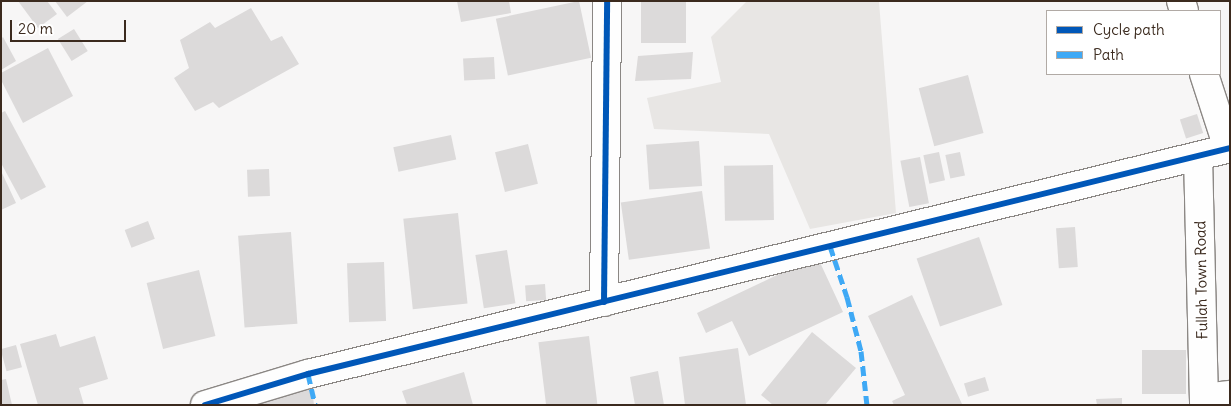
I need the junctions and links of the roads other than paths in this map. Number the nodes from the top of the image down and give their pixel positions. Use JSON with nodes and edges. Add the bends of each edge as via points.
{"nodes":[{"id":1,"x":607,"y":1,"type":"edge"},
{"id":2,"x":1204,"y":75,"type":"edge"},
{"id":3,"x":1229,"y":148,"type":"edge"},
{"id":4,"x":1198,"y":156,"type":"junction"},
{"id":5,"x":604,"y":302,"type":"junction"},
{"id":6,"x":1213,"y":399,"type":"edge"},
{"id":7,"x":205,"y":405,"type":"edge"}],
"edges":[{"from":1,"to":5,"type":"street"},
{"from":2,"to":3,"type":"street"},
{"from":3,"to":4,"type":"street"},
{"from":4,"to":5,"type":"street"},
{"from":4,"to":6,"type":"street","name":"Fullah Town Road"},
{"from":5,"to":7,"type":"street","via":[[308,374]]}]}
